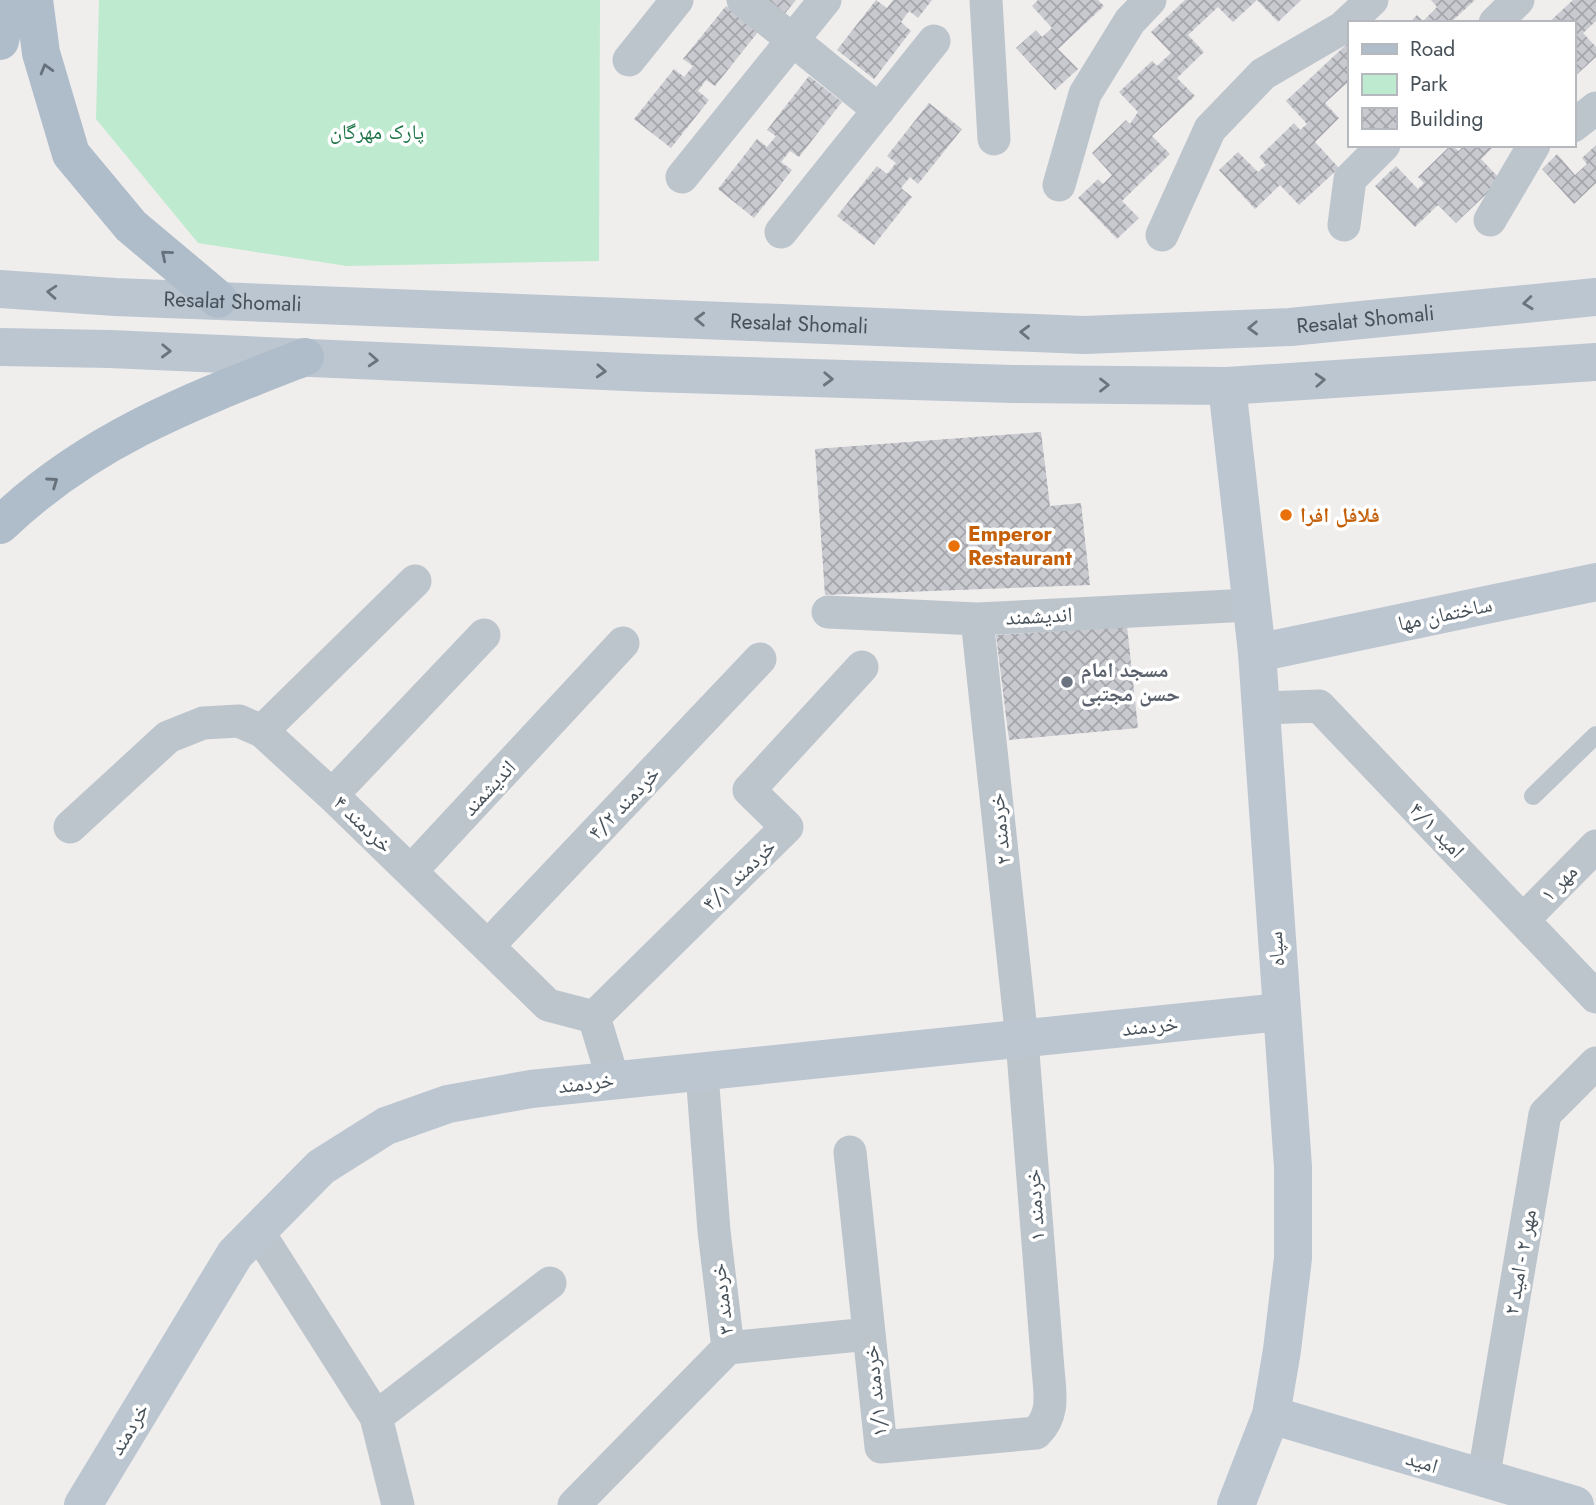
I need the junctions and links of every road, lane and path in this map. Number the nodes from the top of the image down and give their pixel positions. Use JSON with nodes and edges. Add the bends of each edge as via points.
{"nodes":[{"id":1,"x":8,"y":0,"type":"edge"},
{"id":2,"x":34,"y":0,"type":"edge"},
{"id":3,"x":677,"y":0,"type":"edge"},
{"id":4,"x":743,"y":0,"type":"edge"},
{"id":5,"x":825,"y":0,"type":"edge"},
{"id":6,"x":986,"y":0,"type":"edge"},
{"id":7,"x":1150,"y":0,"type":"edge"},
{"id":8,"x":1372,"y":0,"type":"edge"},
{"id":9,"x":1518,"y":0,"type":"edge"},
{"id":10,"x":1350,"y":21,"type":"edge"},
{"id":11,"x":1497,"y":21,"type":"edge"},
{"id":12,"x":1348,"y":22,"type":"edge"},
{"id":13,"x":792,"y":40,"type":"junction"},
{"id":14,"x":0,"y":41,"type":"edge"},
{"id":15,"x":934,"y":41,"type":"dead end"},
{"id":16,"x":629,"y":60,"type":"dead end"},
{"id":17,"x":1596,"y":108,"type":"edge"},
{"id":18,"x":878,"y":110,"type":"junction"},
{"id":19,"x":1575,"y":124,"type":"edge"},
{"id":20,"x":994,"y":139,"type":"dead end"},
{"id":21,"x":1382,"y":147,"type":"edge"},
{"id":22,"x":1533,"y":147,"type":"edge"},
{"id":23,"x":682,"y":177,"type":"dead end"},
{"id":24,"x":1059,"y":185,"type":"dead end"},
{"id":25,"x":1490,"y":220,"type":"dead end"},
{"id":26,"x":1344,"y":225,"type":"dead end"},
{"id":27,"x":781,"y":232,"type":"dead end"},
{"id":28,"x":1162,"y":234,"type":"dead end"},
{"id":29,"x":0,"y":289,"type":"edge"},
{"id":30,"x":1596,"y":296,"type":"edge"},
{"id":31,"x":115,"y":297,"type":"junction"},
{"id":32,"x":218,"y":299,"type":"junction"},
{"id":33,"x":0,"y":347,"type":"edge"},
{"id":34,"x":110,"y":349,"type":"junction"},
{"id":35,"x":305,"y":357,"type":"junction"},
{"id":36,"x":1596,"y":362,"type":"edge"},
{"id":37,"x":1227,"y":386,"type":"junction"},
{"id":38,"x":0,"y":525,"type":"edge"},
{"id":39,"x":415,"y":582,"type":"dead end"},
{"id":40,"x":1596,"y":582,"type":"edge"},
{"id":41,"x":1250,"y":604,"type":"junction"},
{"id":42,"x":828,"y":612,"type":"dead end"},
{"id":43,"x":977,"y":619,"type":"junction"},
{"id":44,"x":484,"y":635,"type":"dead end"},
{"id":45,"x":623,"y":643,"type":"dead end"},
{"id":46,"x":1256,"y":653,"type":"junction"},
{"id":47,"x":760,"y":659,"type":"dead end"},
{"id":48,"x":862,"y":667,"type":"dead end"},
{"id":49,"x":1260,"y":708,"type":"junction"},
{"id":50,"x":262,"y":731,"type":"junction"},
{"id":51,"x":1596,"y":735,"type":"edge"},
{"id":52,"x":332,"y":794,"type":"junction"},
{"id":53,"x":1533,"y":796,"type":"dead end"},
{"id":54,"x":70,"y":827,"type":"dead end"},
{"id":55,"x":1596,"y":846,"type":"edge"},
{"id":56,"x":412,"y":870,"type":"junction"},
{"id":57,"x":1523,"y":920,"type":"junction"},
{"id":58,"x":488,"y":946,"type":"junction"},
{"id":59,"x":1596,"y":998,"type":"edge"},
{"id":60,"x":1280,"y":1012,"type":"junction"},
{"id":61,"x":594,"y":1017,"type":"junction"},
{"id":62,"x":1022,"y":1040,"type":"junction"},
{"id":63,"x":1596,"y":1063,"type":"edge"},
{"id":64,"x":702,"y":1073,"type":"junction"},
{"id":65,"x":613,"y":1079,"type":"junction"},
{"id":66,"x":850,"y":1152,"type":"dead end"},
{"id":67,"x":257,"y":1230,"type":"junction"},
{"id":68,"x":550,"y":1283,"type":"dead end"},
{"id":69,"x":869,"y":1334,"type":"junction"},
{"id":70,"x":728,"y":1348,"type":"junction"},
{"id":71,"x":1048,"y":1369,"type":"joint"},
{"id":72,"x":1271,"y":1415,"type":"junction"},
{"id":73,"x":376,"y":1417,"type":"junction"},
{"id":74,"x":1483,"y":1480,"type":"junction"},
{"id":75,"x":83,"y":1505,"type":"edge"},
{"id":76,"x":398,"y":1505,"type":"edge"},
{"id":77,"x":574,"y":1505,"type":"edge"},
{"id":78,"x":1236,"y":1505,"type":"edge"},
{"id":79,"x":1575,"y":1505,"type":"edge"}],
"edges":[{"from":1,"to":14,"type":"main road"},
{"from":32,"to":2,"type":"main road","one_way":true,"via":[[131,226],[71,154],[41,53]]},
{"from":3,"to":16,"type":"street"},
{"from":4,"to":13,"type":"street"},
{"from":5,"to":13,"type":"street"},
{"from":6,"to":20,"type":"street"},
{"from":7,"to":24,"type":"street","via":[[1130,22],[1085,94]]},
{"from":8,"to":10,"type":"street"},
{"from":9,"to":11,"type":"street"},
{"from":12,"to":28,"type":"street","via":[[1263,74],[1210,129]]},
{"from":13,"to":18,"type":"street"},
{"from":13,"to":23,"type":"street"},
{"from":15,"to":18,"type":"street"},
{"from":17,"to":19,"type":"street"},
{"from":18,"to":27,"type":"street"},
{"from":21,"to":26,"type":"street","via":[[1350,179]]},
{"from":22,"to":25,"type":"street"},
{"from":31,"to":29,"type":"main road","name":"Resalat Shomali","one_way":true},
{"from":30,"to":32,"type":"main road","name":"Resalat Shomali","one_way":true,"via":[[1290,327],[1084,335]]},
{"from":31,"to":32,"type":"main road","name":"Resalat Shomali"},
{"from":31,"to":34,"type":"main road","via":[[89,312],[83,327],[90,338]]},
{"from":33,"to":34,"type":"main road"},
{"from":34,"to":35,"type":"main road","one_way":true},
{"from":35,"to":37,"type":"main road","one_way":true,"via":[[703,375]]},
{"from":38,"to":35,"type":"main road","one_way":true,"via":[[26,500],[122,433]]},
{"from":37,"to":36,"type":"main road","one_way":true},
{"from":37,"to":41,"type":"main road","name":"سپاه"},
{"from":39,"to":50,"type":"street"},
{"from":40,"to":46,"type":"main road","name":"ساختمان مها"},
{"from":41,"to":43,"type":"street","name":"اندیشمند"},
{"from":41,"to":46,"type":"main road","name":"سپاه"},
{"from":42,"to":43,"type":"street","name":"اندیشمند"},
{"from":43,"to":62,"type":"street","name":"خردمند ۲"},
{"from":44,"to":52,"type":"street"},
{"from":45,"to":56,"type":"street","name":"اندیشمند"},
{"from":46,"to":49,"type":"main road","name":"سپاه"},
{"from":47,"to":58,"type":"street","name":"خردمند ۴/۲"},
{"from":48,"to":61,"type":"street","name":"خردمند ۴/۱","via":[[749,790],[787,827]]},
{"from":49,"to":57,"type":"street","name":"امید ۴/۱","via":[[1319,706]]},
{"from":49,"to":60,"type":"main road","name":"سپاه"},
{"from":50,"to":52,"type":"street","name":"خردمند ۴"},
{"from":50,"to":54,"type":"street","name":"خردمند ۴","via":[[239,721],[203,723],[168,737]]},
{"from":51,"to":53,"type":"lane"},
{"from":52,"to":56,"type":"street","name":"خردمند ۴"},
{"from":55,"to":57,"type":"street","name":"مهر ۱"},
{"from":56,"to":58,"type":"street","name":"خردمند ۴"},
{"from":57,"to":59,"type":"street","name":"امید ۴/۱"},
{"from":58,"to":61,"type":"street","name":"خردمند ۴","via":[[548,1005]]},
{"from":60,"to":62,"type":"main road","name":"خردمند"},
{"from":60,"to":72,"type":"main road","name":"سپاه","via":[[1293,1167],[1293,1258]]},
{"from":61,"to":65,"type":"street"},
{"from":62,"to":64,"type":"main road","name":"خردمند"},
{"from":62,"to":71,"type":"street","name":"خردمند ۱"},
{"from":63,"to":74,"type":"street","name":"مهر ۲ - امید ۲","via":[[1545,1114]]},
{"from":64,"to":65,"type":"main road","name":"خردمند"},
{"from":64,"to":70,"type":"street","name":"خردمند ۳"},
{"from":65,"to":67,"type":"main road","name":"خردمند","via":[[448,1104],[386,1126],[321,1167]]},
{"from":66,"to":69,"type":"street","name":"خردمند ۱/۱"},
{"from":67,"to":73,"type":"street"},
{"from":67,"to":75,"type":"main road","name":"خردمند","via":[[235,1254]]},
{"from":68,"to":73,"type":"street"},
{"from":69,"to":70,"type":"street"},
{"from":69,"to":71,"type":"street","name":"خردمند ۱/۱","via":[[881,1447],[1036,1433],[1051,1410]]},
{"from":70,"to":77,"type":"street","name":"خردمند ۳"},
{"from":72,"to":74,"type":"main road","name":"امید"},
{"from":72,"to":78,"type":"main road","name":"سپاه"},
{"from":73,"to":76,"type":"street"},
{"from":74,"to":79,"type":"main road","name":"امید"}]}
